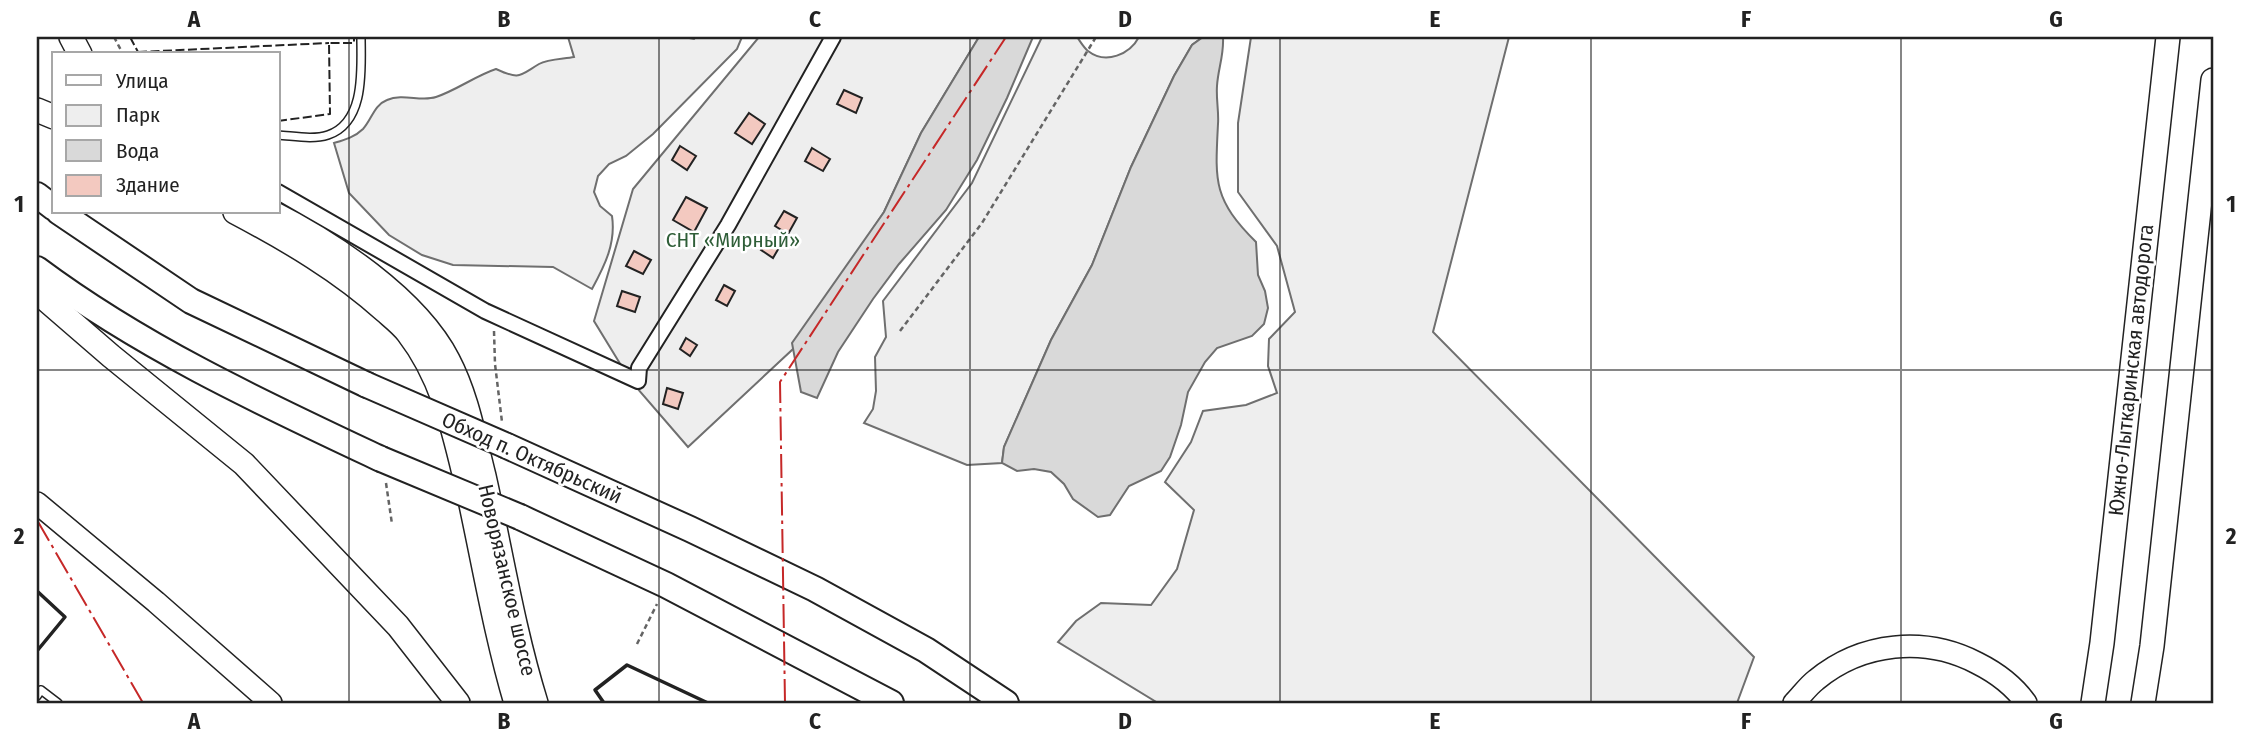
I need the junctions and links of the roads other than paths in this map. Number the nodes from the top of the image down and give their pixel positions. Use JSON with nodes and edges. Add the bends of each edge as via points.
{"nodes":[{"id":1,"x":361,"y":37,"type":"edge"},
{"id":2,"x":833,"y":37,"type":"edge"},
{"id":3,"x":2168,"y":37,"type":"edge"},
{"id":4,"x":2213,"y":80,"type":"edge"},
{"id":5,"x":280,"y":135,"type":"edge"},
{"id":6,"x":280,"y":193,"type":"edge"},
{"id":7,"x":37,"y":195,"type":"edge"},
{"id":8,"x":52,"y":206,"type":"edge"},
{"id":9,"x":62,"y":214,"type":"edge"},
{"id":10,"x":239,"y":214,"type":"edge"},
{"id":11,"x":274,"y":214,"type":"edge"},
{"id":12,"x":37,"y":269,"type":"edge"},
{"id":13,"x":37,"y":292,"type":"edge"},
{"id":14,"x":37,"y":503,"type":"edge"},
{"id":15,"x":37,"y":696,"type":"edge"},
{"id":16,"x":58,"y":703,"type":"edge"},
{"id":17,"x":271,"y":703,"type":"edge"},
{"id":18,"x":457,"y":703,"type":"edge"},
{"id":19,"x":516,"y":703,"type":"edge"},
{"id":20,"x":536,"y":703,"type":"edge"},
{"id":21,"x":891,"y":703,"type":"edge"},
{"id":22,"x":1006,"y":703,"type":"edge"},
{"id":23,"x":1794,"y":703,"type":"edge"},
{"id":24,"x":2025,"y":703,"type":"edge"},
{"id":25,"x":2093,"y":703,"type":"edge"},
{"id":26,"x":2143,"y":703,"type":"edge"}],
"edges":[{"from":1,"to":5,"type":"lane","via":[[359,93],[353,112],[329,134]]},
{"from":2,"to":6,"type":"street","via":[[728,225],[639,368],[638,381],[494,315]]},
{"from":3,"to":25,"type":"main road","name":"Южно-Лыткаринская автодорога"},
{"from":4,"to":26,"type":"main road"},
{"from":7,"to":8,"type":"highway"},
{"from":9,"to":22,"type":"highway","name":"Обход п. Октябрьский","bridge":true,"via":[[191,301],[815,589],[926,650]]},
{"from":10,"to":19,"type":"main road","via":[[360,288],[407,331],[429,363],[449,410]]},
{"from":11,"to":20,"type":"main road","name":"Новорязанское шоссе","via":[[368,272],[422,322],[447,359],[466,404],[521,656]]},
{"from":12,"to":21,"type":"highway","bridge":true,"via":[[164,352],[261,402],[666,585]]},
{"from":13,"to":18,"type":"main road","via":[[244,464],[398,626]]},
{"from":14,"to":17,"type":"main road"},
{"from":15,"to":16,"type":"lane","via":[[41,690]]},
{"from":23,"to":24,"type":"main road","via":[[1816,680],[1850,658],[1891,646],[1926,646],[1959,653],[1993,671]]}]}
